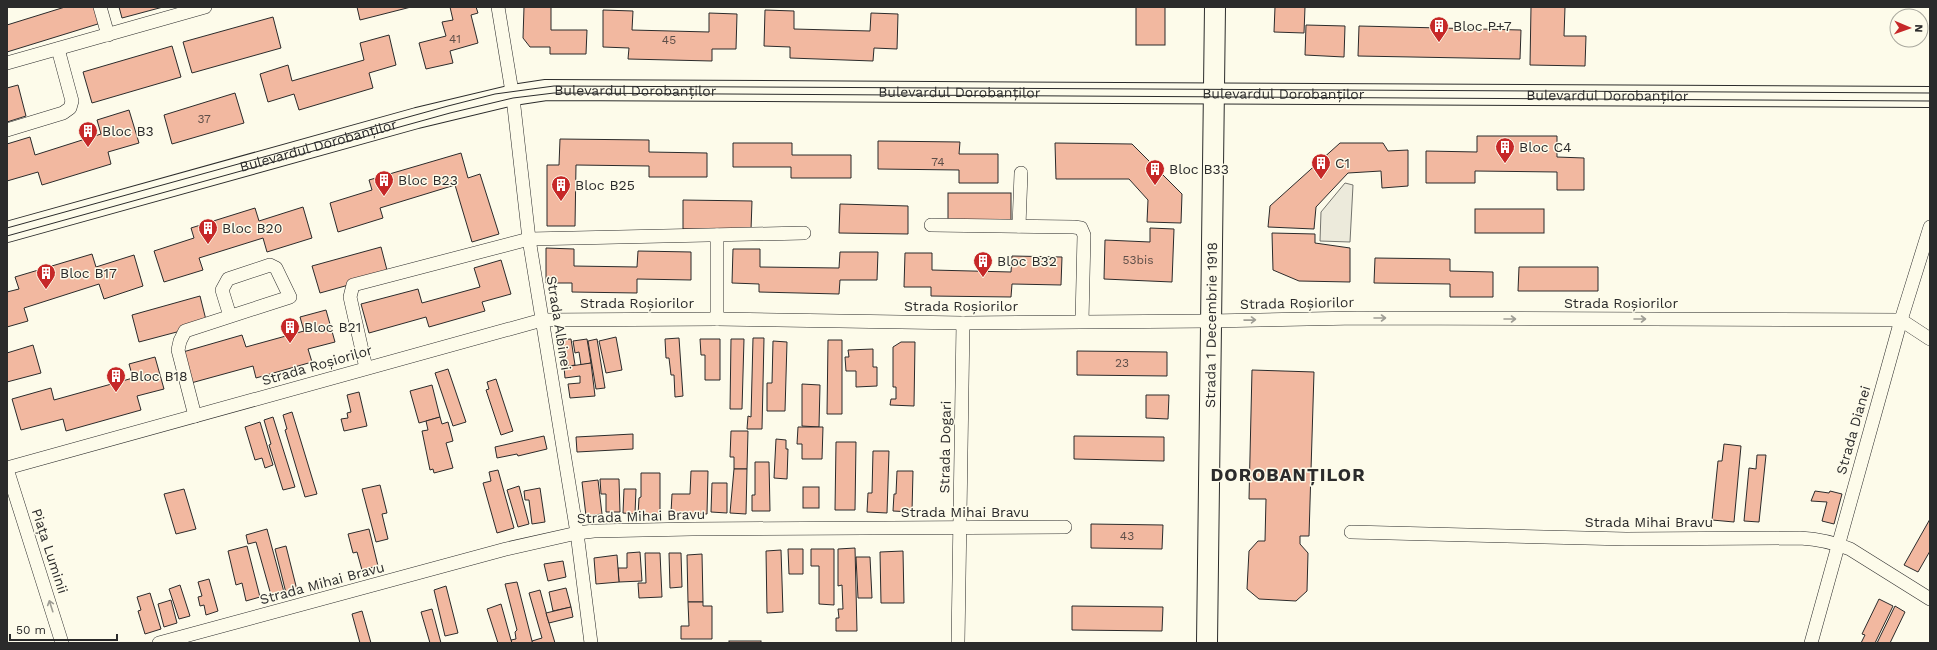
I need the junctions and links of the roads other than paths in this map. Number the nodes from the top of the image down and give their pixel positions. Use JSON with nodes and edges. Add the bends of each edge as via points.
{"nodes":[{"id":1,"x":100,"y":7,"type":"edge"},
{"id":2,"x":205,"y":7,"type":"edge"},
{"id":3,"x":498,"y":7,"type":"edge"},
{"id":4,"x":1215,"y":7,"type":"edge"},
{"id":5,"x":108,"y":35,"type":"junction"},
{"id":6,"x":58,"y":49,"type":"junction"},
{"id":7,"x":7,"y":63,"type":"edge"},
{"id":8,"x":1215,"y":94,"type":"junction"},
{"id":9,"x":513,"y":95,"type":"junction"},
{"id":10,"x":1930,"y":97,"type":"edge"},
{"id":11,"x":7,"y":130,"type":"edge"},
{"id":12,"x":1021,"y":174,"type":"dead end"},
{"id":13,"x":931,"y":225,"type":"dead end"},
{"id":14,"x":1020,"y":226,"type":"junction"},
{"id":15,"x":1930,"y":227,"type":"edge"},
{"id":16,"x":7,"y":232,"type":"edge"},
{"id":17,"x":804,"y":233,"type":"dead end"},
{"id":18,"x":717,"y":235,"type":"junction"},
{"id":19,"x":529,"y":239,"type":"junction"},
{"id":20,"x":230,"y":316,"type":"junction"},
{"id":21,"x":717,"y":319,"type":"junction"},
{"id":22,"x":542,"y":320,"type":"junction"},
{"id":23,"x":1901,"y":320,"type":"junction"},
{"id":24,"x":1082,"y":321,"type":"junction"},
{"id":25,"x":1211,"y":321,"type":"junction"},
{"id":26,"x":963,"y":323,"type":"junction"},
{"id":27,"x":1930,"y":339,"type":"edge"},
{"id":28,"x":366,"y":368,"type":"junction"},
{"id":29,"x":195,"y":416,"type":"junction"},
{"id":30,"x":7,"y":468,"type":"edge"},
{"id":31,"x":1065,"y":527,"type":"dead end"},
{"id":32,"x":960,"y":528,"type":"junction"},
{"id":33,"x":1351,"y":532,"type":"dead end"},
{"id":34,"x":577,"y":533,"type":"junction"},
{"id":35,"x":1838,"y":544,"type":"junction"},
{"id":36,"x":1930,"y":599,"type":"edge"},
{"id":37,"x":62,"y":643,"type":"edge"},
{"id":38,"x":160,"y":643,"type":"edge"},
{"id":39,"x":591,"y":643,"type":"edge"},
{"id":40,"x":958,"y":643,"type":"edge"},
{"id":41,"x":1207,"y":643,"type":"edge"},
{"id":42,"x":1811,"y":643,"type":"edge"}],
"edges":[{"from":1,"to":5,"type":"street"},
{"from":2,"to":5,"type":"street"},
{"from":3,"to":9,"type":"street","name":"Strada Albinei"},
{"from":4,"to":8,"type":"main road","name":"Strada 1 Decembrie 1918"},
{"from":5,"to":6,"type":"street"},
{"from":6,"to":7,"type":"street"},
{"from":6,"to":11,"type":"street","via":[[72,101],[70,108],[63,114]]},
{"from":8,"to":9,"type":"main road","name":"Bulevardul Dorobanților","via":[[546,90]]},
{"from":8,"to":10,"type":"main road","name":"Bulevardul Dorobanților"},
{"from":8,"to":25,"type":"main road","name":"Strada 1 Decembrie 1918"},
{"from":9,"to":16,"type":"main road","name":"Bulevardul Dorobanților","via":[[417,118]]},
{"from":9,"to":19,"type":"street","name":"Strada Albinei"},
{"from":12,"to":14,"type":"street"},
{"from":13,"to":14,"type":"street"},
{"from":14,"to":24,"type":"street","via":[[1081,228],[1084,235]]},
{"from":15,"to":23,"type":"street","name":"Strada Dianei"},
{"from":17,"to":18,"type":"street"},
{"from":18,"to":19,"type":"street"},
{"from":18,"to":21,"type":"street"},
{"from":19,"to":22,"type":"street","name":"Strada Albinei"},
{"from":19,"to":28,"type":"street","via":[[353,285],[350,297]]},
{"from":20,"to":20,"type":"street","via":[[222,290],[228,279],[270,265],[276,268],[290,297]]},
{"from":20,"to":29,"type":"street","via":[[185,331],[180,340],[178,350]]},
{"from":21,"to":22,"type":"street","name":"Strada Roșiorilor"},
{"from":21,"to":26,"type":"street","name":"Strada Roșiorilor"},
{"from":22,"to":28,"type":"street","name":"Strada Roșiorilor"},
{"from":22,"to":34,"type":"street","name":"Strada Albinei"},
{"from":25,"to":23,"type":"street","name":"Strada Roșiorilor","one_way":true,"via":[[1357,318]]},
{"from":23,"to":27,"type":"street"},
{"from":23,"to":35,"type":"street","name":"Strada Dianei"},
{"from":24,"to":25,"type":"street","name":"Strada Roșiorilor"},
{"from":24,"to":26,"type":"street","name":"Strada Roșiorilor"},
{"from":25,"to":41,"type":"main road","name":"Strada 1 Decembrie 1918"},
{"from":26,"to":32,"type":"street","name":"Strada Dogari"},
{"from":28,"to":29,"type":"street","name":"Strada Roșiorilor"},
{"from":29,"to":30,"type":"street","name":"Strada Roșiorilor"},
{"from":37,"to":30,"type":"street","name":"Piața Luminii","one_way":true},
{"from":31,"to":32,"type":"street","name":"Strada Mihai Bravu"},
{"from":32,"to":34,"type":"street","name":"Strada Mihai Bravu"},
{"from":32,"to":40,"type":"street","name":"Strada Dogari"},
{"from":33,"to":35,"type":"street","name":"Strada Mihai Bravu","via":[[1626,539],[1800,538]]},
{"from":34,"to":38,"type":"street","name":"Strada Mihai Bravu","via":[[506,549]]},
{"from":34,"to":39,"type":"street","name":"Strada Albinei"},
{"from":35,"to":36,"type":"street","name":"Strada Mihai Bravu"},
{"from":35,"to":42,"type":"street","name":"Strada Dianei"}]}
